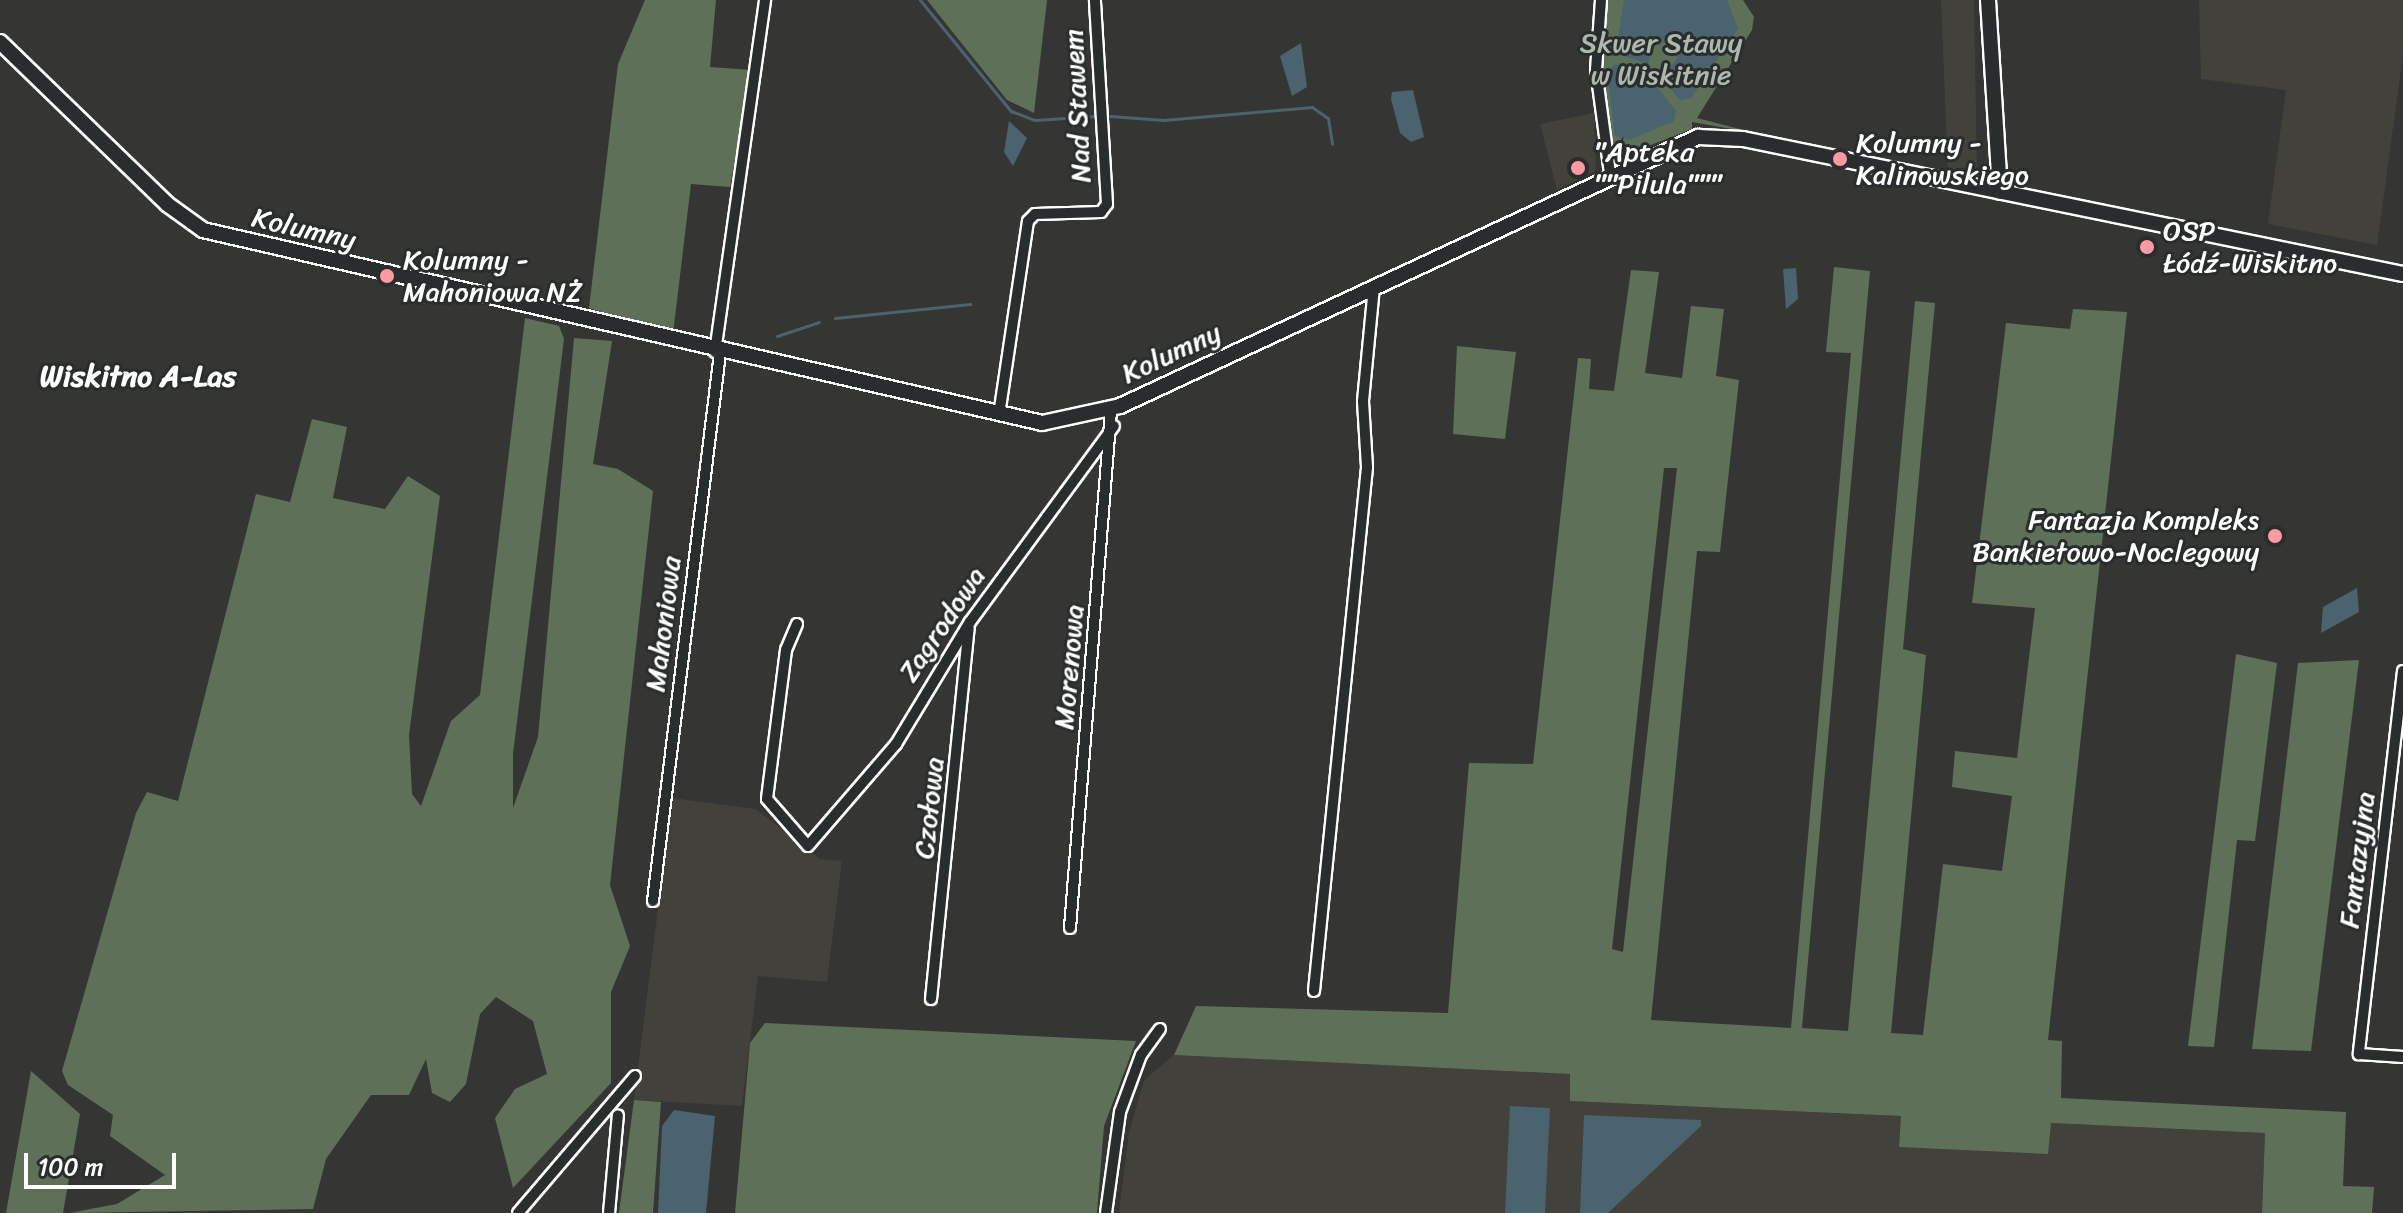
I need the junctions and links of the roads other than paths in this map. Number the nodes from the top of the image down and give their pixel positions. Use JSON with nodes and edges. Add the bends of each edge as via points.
{"nodes":[{"id":1,"x":765,"y":0,"type":"edge"},
{"id":2,"x":1095,"y":0,"type":"edge"},
{"id":3,"x":1601,"y":0,"type":"edge"},
{"id":4,"x":1988,"y":0,"type":"edge"},
{"id":5,"x":0,"y":42,"type":"edge"},
{"id":6,"x":1610,"y":174,"type":"junction"},
{"id":7,"x":2000,"y":192,"type":"junction"},
{"id":8,"x":2403,"y":274,"type":"edge"},
{"id":9,"x":1374,"y":286,"type":"junction"},
{"id":10,"x":718,"y":352,"type":"junction"},
{"id":11,"x":1111,"y":410,"type":"junction"},
{"id":12,"x":999,"y":415,"type":"junction"},
{"id":13,"x":1114,"y":426,"type":"junction"},
{"id":14,"x":970,"y":622,"type":"junction"},
{"id":15,"x":797,"y":624,"type":"dead end"},
{"id":16,"x":2403,"y":671,"type":"edge"},
{"id":17,"x":653,"y":901,"type":"dead end"},
{"id":18,"x":1070,"y":928,"type":"dead end"},
{"id":19,"x":1314,"y":991,"type":"dead end"},
{"id":20,"x":931,"y":999,"type":"dead end"},
{"id":21,"x":1160,"y":1029,"type":"dead end"},
{"id":22,"x":2403,"y":1057,"type":"edge"},
{"id":23,"x":635,"y":1076,"type":"dead end"},
{"id":24,"x":618,"y":1115,"type":"dead end"},
{"id":25,"x":518,"y":1213,"type":"edge"},
{"id":26,"x":609,"y":1213,"type":"edge"},
{"id":27,"x":1106,"y":1213,"type":"edge"}],
"edges":[{"from":1,"to":10,"type":"street","name":"Mahoniowa"},
{"from":2,"to":12,"type":"street","name":"Nad Stawem","via":[[1105,208],[1035,214],[1028,221]]},
{"from":3,"to":6,"type":"street","via":[[1596,70]]},
{"from":4,"to":7,"type":"street"},
{"from":5,"to":10,"type":"street","name":"Kolumny","via":[[167,204],[203,230]]},
{"from":6,"to":7,"type":"street","name":"Kolumny","via":[[1690,139],[1720,137]]},
{"from":6,"to":9,"type":"street","name":"Kolumny"},
{"from":7,"to":8,"type":"street","name":"Kolumny"},
{"from":9,"to":11,"type":"street","name":"Kolumny"},
{"from":9,"to":19,"type":"street","via":[[1363,401],[1367,467]]},
{"from":10,"to":12,"type":"street","name":"Kolumny"},
{"from":10,"to":17,"type":"street","name":"Mahoniowa"},
{"from":11,"to":12,"type":"street","name":"Kolumny","via":[[1049,423]]},
{"from":11,"to":13,"type":"street","name":"Morenowa"},
{"from":13,"to":14,"type":"street","name":"Zagrodowa"},
{"from":13,"to":18,"type":"street","name":"Morenowa"},
{"from":14,"to":15,"type":"street","name":"Zagrodowa","via":[[896,744],[808,846],[767,799],[786,650]]},
{"from":14,"to":20,"type":"street","name":"Czołowa"},
{"from":16,"to":22,"type":"street","name":"Fantazyjna","via":[[2359,1054]]},
{"from":21,"to":27,"type":"street","via":[[1123,1101]]},
{"from":23,"to":25,"type":"street"},
{"from":24,"to":26,"type":"street"}]}
